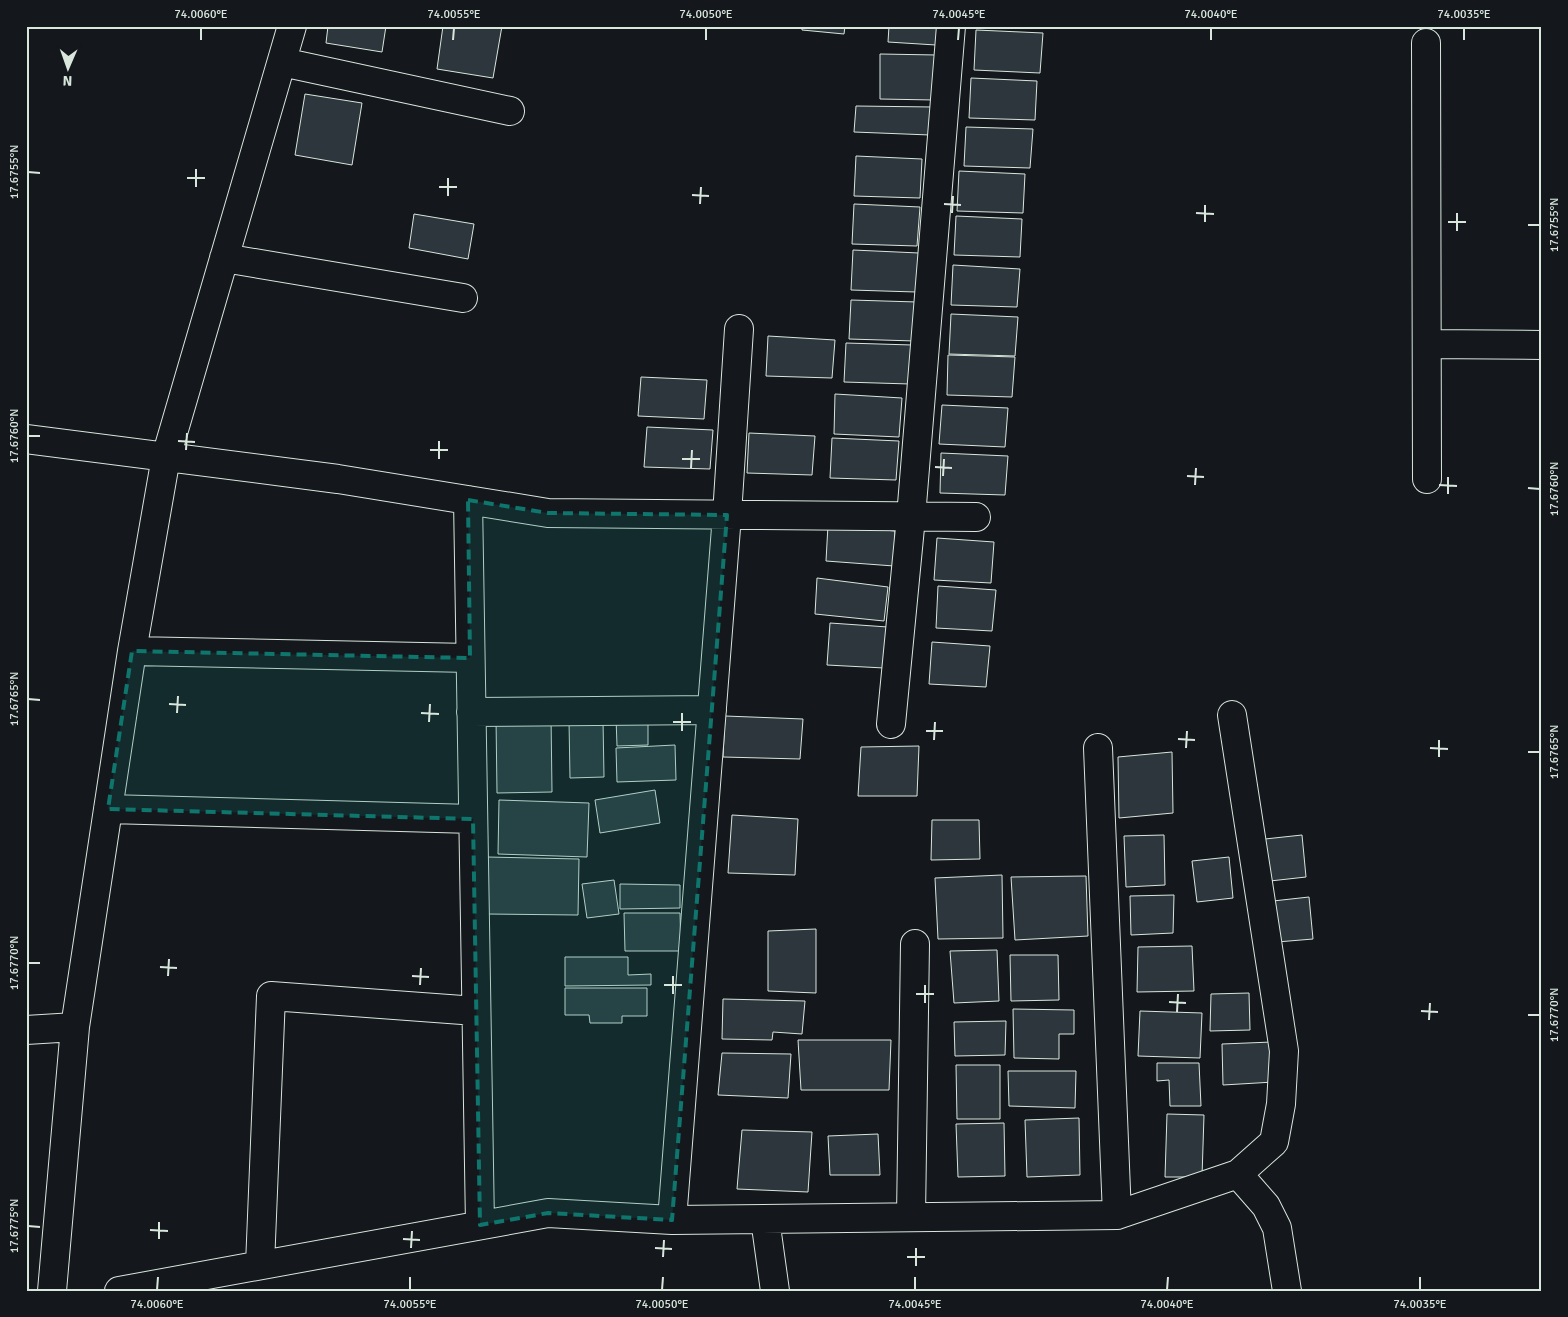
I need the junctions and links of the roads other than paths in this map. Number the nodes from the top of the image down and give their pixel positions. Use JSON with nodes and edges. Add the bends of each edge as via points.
{"nodes":[{"id":1,"x":292,"y":26,"type":"edge"},
{"id":2,"x":950,"y":26,"type":"edge"},
{"id":3,"x":1426,"y":43,"type":"dead end"},
{"id":4,"x":282,"y":62,"type":"junction"},
{"id":5,"x":510,"y":111,"type":"dead end"},
{"id":6,"x":224,"y":258,"type":"junction"},
{"id":7,"x":464,"y":298,"type":"dead end"},
{"id":8,"x":739,"y":329,"type":"dead end"},
{"id":9,"x":1427,"y":344,"type":"junction"},
{"id":10,"x":1542,"y":345,"type":"edge"},
{"id":11,"x":26,"y":440,"type":"edge"},
{"id":12,"x":166,"y":457,"type":"junction"},
{"id":13,"x":1427,"y":479,"type":"dead end"},
{"id":14,"x":468,"y":500,"type":"junction"},
{"id":15,"x":727,"y":515,"type":"junction"},
{"id":16,"x":911,"y":517,"type":"junction"},
{"id":17,"x":976,"y":517,"type":"dead end"},
{"id":18,"x":132,"y":651,"type":"junction"},
{"id":19,"x":470,"y":658,"type":"junction"},
{"id":20,"x":712,"y":710,"type":"junction"},
{"id":21,"x":471,"y":712,"type":"junction"},
{"id":22,"x":1232,"y":715,"type":"dead end"},
{"id":23,"x":891,"y":724,"type":"dead end"},
{"id":24,"x":1098,"y":748,"type":"dead end"},
{"id":25,"x":108,"y":809,"type":"junction"},
{"id":26,"x":473,"y":819,"type":"junction"},
{"id":27,"x":915,"y":944,"type":"dead end"},
{"id":28,"x":476,"y":1011,"type":"junction"},
{"id":29,"x":75,"y":1027,"type":"junction"},
{"id":30,"x":26,"y":1030,"type":"edge"},
{"id":31,"x":1238,"y":1174,"type":"junction"},
{"id":32,"x":1117,"y":1215,"type":"junction"},
{"id":33,"x":911,"y":1218,"type":"junction"},
{"id":34,"x":765,"y":1219,"type":"junction"},
{"id":35,"x":672,"y":1220,"type":"junction"},
{"id":36,"x":480,"y":1224,"type":"junction"},
{"id":37,"x":260,"y":1265,"type":"junction"},
{"id":38,"x":52,"y":1291,"type":"edge"},
{"id":39,"x":119,"y":1291,"type":"edge"},
{"id":40,"x":775,"y":1291,"type":"edge"},
{"id":41,"x":1287,"y":1291,"type":"edge"}],
"edges":[{"from":1,"to":4,"type":"street"},
{"from":2,"to":16,"type":"street"},
{"from":3,"to":9,"type":"street"},
{"from":4,"to":5,"type":"street"},
{"from":4,"to":6,"type":"street"},
{"from":6,"to":7,"type":"street"},
{"from":6,"to":12,"type":"street"},
{"from":8,"to":15,"type":"street"},
{"from":9,"to":10,"type":"street"},
{"from":9,"to":13,"type":"street"},
{"from":11,"to":12,"type":"street"},
{"from":12,"to":14,"type":"street"},
{"from":12,"to":18,"type":"street"},
{"from":14,"to":15,"type":"street","via":[[548,513]]},
{"from":14,"to":19,"type":"street"},
{"from":15,"to":16,"type":"street"},
{"from":15,"to":20,"type":"street"},
{"from":16,"to":17,"type":"street"},
{"from":16,"to":23,"type":"street"},
{"from":18,"to":19,"type":"street"},
{"from":18,"to":25,"type":"street"},
{"from":19,"to":21,"type":"street"},
{"from":20,"to":21,"type":"street"},
{"from":20,"to":35,"type":"street"},
{"from":21,"to":26,"type":"street"},
{"from":22,"to":31,"type":"street","via":[[1284,1051],[1281,1104],[1274,1142]]},
{"from":24,"to":32,"type":"street"},
{"from":25,"to":26,"type":"street"},
{"from":25,"to":29,"type":"street"},
{"from":26,"to":28,"type":"street"},
{"from":27,"to":33,"type":"street"},
{"from":28,"to":36,"type":"street"},
{"from":28,"to":37,"type":"street","via":[[271,996]]},
{"from":29,"to":30,"type":"street"},
{"from":29,"to":38,"type":"street"},
{"from":31,"to":32,"type":"street"},
{"from":31,"to":41,"type":"street","via":[[1266,1206],[1277,1228]]},
{"from":32,"to":33,"type":"street"},
{"from":33,"to":34,"type":"street"},
{"from":34,"to":35,"type":"street"},
{"from":34,"to":40,"type":"street"},
{"from":35,"to":36,"type":"street","via":[[548,1213]]},
{"from":36,"to":37,"type":"street"},
{"from":37,"to":39,"type":"street"}]}
